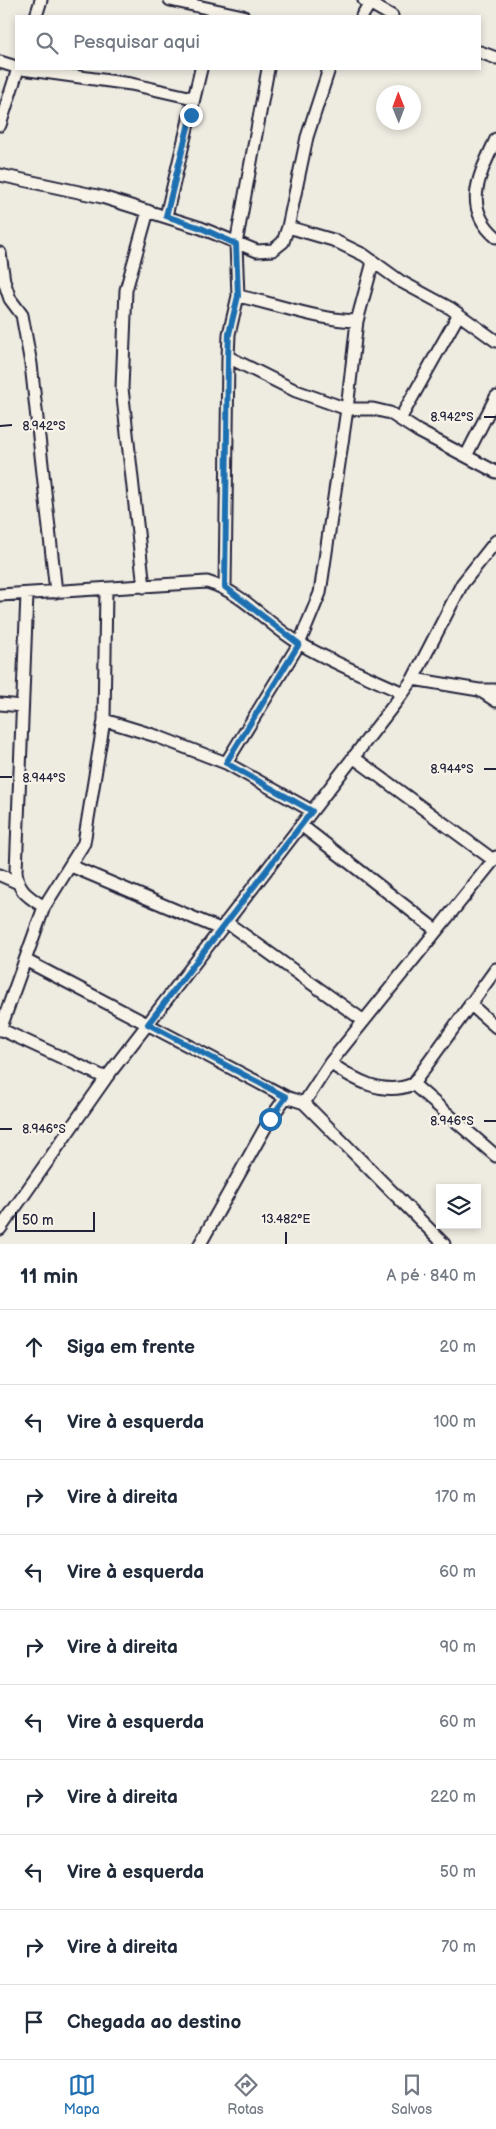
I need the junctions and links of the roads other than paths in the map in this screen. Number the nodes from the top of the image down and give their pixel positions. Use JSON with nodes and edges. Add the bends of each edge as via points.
{"nodes":[{"id":1,"x":42,"y":0,"type":"edge"},
{"id":2,"x":170,"y":0,"type":"edge"},
{"id":3,"x":367,"y":2,"type":"edge"},
{"id":4,"x":216,"y":13,"type":"edge"},
{"id":5,"x":36,"y":15,"type":"edge"},
{"id":6,"x":234,"y":15,"type":"edge"},
{"id":7,"x":362,"y":15,"type":"edge"},
{"id":8,"x":390,"y":15,"type":"edge"},
{"id":9,"x":481,"y":52,"type":"edge"},
{"id":10,"x":496,"y":58,"type":"edge"},
{"id":11,"x":0,"y":62,"type":"edge"},
{"id":12,"x":15,"y":67,"type":"edge"},
{"id":13,"x":18,"y":70,"type":"edge"},
{"id":14,"x":33,"y":70,"type":"edge"},
{"id":15,"x":201,"y":70,"type":"edge"},
{"id":16,"x":268,"y":70,"type":"edge"},
{"id":17,"x":329,"y":70,"type":"edge"},
{"id":18,"x":193,"y":98,"type":"junction"},
{"id":19,"x":0,"y":125,"type":"edge"},
{"id":20,"x":496,"y":139,"type":"edge"},
{"id":21,"x":0,"y":175,"type":"edge"},
{"id":22,"x":148,"y":211,"type":"junction"},
{"id":23,"x":166,"y":216,"type":"junction"},
{"id":24,"x":288,"y":227,"type":"junction"},
{"id":25,"x":496,"y":237,"type":"edge"},
{"id":26,"x":236,"y":244,"type":"junction"},
{"id":27,"x":0,"y":253,"type":"edge"},
{"id":28,"x":373,"y":262,"type":"junction"},
{"id":29,"x":238,"y":296,"type":"junction"},
{"id":30,"x":459,"y":314,"type":"junction"},
{"id":31,"x":357,"y":321,"type":"junction"},
{"id":32,"x":496,"y":341,"type":"edge"},
{"id":33,"x":228,"y":357,"type":"junction"},
{"id":34,"x":496,"y":397,"type":"edge"},
{"id":35,"x":347,"y":409,"type":"junction"},
{"id":36,"x":400,"y":419,"type":"junction"},
{"id":37,"x":466,"y":456,"type":"junction"},
{"id":38,"x":496,"y":472,"type":"edge"},
{"id":39,"x":496,"y":541,"type":"edge"},
{"id":40,"x":144,"y":587,"type":"junction"},
{"id":41,"x":225,"y":587,"type":"junction"},
{"id":42,"x":106,"y":589,"type":"junction"},
{"id":43,"x":56,"y":592,"type":"junction"},
{"id":44,"x":27,"y":594,"type":"junction"},
{"id":45,"x":0,"y":596,"type":"edge"},
{"id":46,"x":299,"y":644,"type":"junction"},
{"id":47,"x":413,"y":679,"type":"junction"},
{"id":48,"x":479,"y":690,"type":"junction"},
{"id":49,"x":496,"y":690,"type":"edge"},
{"id":50,"x":403,"y":693,"type":"junction"},
{"id":51,"x":496,"y":701,"type":"edge"},
{"id":52,"x":0,"y":704,"type":"edge"},
{"id":53,"x":22,"y":706,"type":"junction"},
{"id":54,"x":104,"y":720,"type":"junction"},
{"id":55,"x":353,"y":757,"type":"junction"},
{"id":56,"x":226,"y":763,"type":"junction"},
{"id":57,"x":312,"y":811,"type":"junction"},
{"id":58,"x":301,"y":825,"type":"junction"},
{"id":59,"x":494,"y":858,"type":"edge"},
{"id":60,"x":71,"y":866,"type":"junction"},
{"id":61,"x":0,"y":875,"type":"edge"},
{"id":62,"x":16,"y":882,"type":"junction"},
{"id":63,"x":44,"y":907,"type":"junction"},
{"id":64,"x":223,"y":925,"type":"junction"},
{"id":65,"x":436,"y":930,"type":"junction"},
{"id":66,"x":25,"y":960,"type":"junction"},
{"id":67,"x":496,"y":969,"type":"edge"},
{"id":68,"x":470,"y":1004,"type":"junction"},
{"id":69,"x":364,"y":1021,"type":"junction"},
{"id":70,"x":148,"y":1024,"type":"junction"},
{"id":71,"x":496,"y":1027,"type":"edge"},
{"id":72,"x":0,"y":1029,"type":"edge"},
{"id":73,"x":330,"y":1063,"type":"junction"},
{"id":74,"x":106,"y":1078,"type":"junction"},
{"id":75,"x":413,"y":1084,"type":"junction"},
{"id":76,"x":286,"y":1097,"type":"junction"},
{"id":77,"x":304,"y":1103,"type":"junction"},
{"id":78,"x":496,"y":1156,"type":"edge"},
{"id":79,"x":0,"y":1229,"type":"edge"},
{"id":80,"x":200,"y":1244,"type":"edge"},
{"id":81,"x":444,"y":1244,"type":"edge"}],
"edges":[{"from":1,"to":5,"type":"street"},
{"from":2,"to":4,"type":"street"},
{"from":3,"to":7,"type":"street"},
{"from":3,"to":8,"type":"street"},
{"from":4,"to":6,"type":"street"},
{"from":9,"to":10,"type":"street"},
{"from":11,"to":12,"type":"street"},
{"from":13,"to":19,"type":"street"},
{"from":14,"to":18,"type":"street","via":[[131,84]]},
{"from":15,"to":18,"type":"street"},
{"from":16,"to":26,"type":"street"},
{"from":17,"to":24,"type":"street","via":[[307,137]]},
{"from":18,"to":23,"type":"street"},
{"from":20,"to":25,"type":"street","via":[[475,194],[481,222]]},
{"from":21,"to":22,"type":"street","via":[[102,197]]},
{"from":22,"to":23,"type":"street"},
{"from":22,"to":40,"type":"street","via":[[127,283],[122,388]]},
{"from":23,"to":26,"type":"street"},
{"from":24,"to":26,"type":"street","via":[[283,242],[273,250],[257,251]]},
{"from":24,"to":28,"type":"street","via":[[333,240]]},
{"from":26,"to":29,"type":"street"},
{"from":27,"to":43,"type":"street","via":[[10,299],[22,315],[31,364]]},
{"from":28,"to":30,"type":"street"},
{"from":28,"to":31,"type":"street"},
{"from":29,"to":31,"type":"street"},
{"from":29,"to":33,"type":"street","via":[[229,334]]},
{"from":30,"to":32,"type":"street"},
{"from":30,"to":36,"type":"street"},
{"from":31,"to":35,"type":"street"},
{"from":33,"to":35,"type":"street","via":[[296,391]]},
{"from":33,"to":41,"type":"street"},
{"from":34,"to":37,"type":"street"},
{"from":35,"to":36,"type":"street","via":[[374,409]]},
{"from":35,"to":46,"type":"street","via":[[320,593]]},
{"from":36,"to":37,"type":"street"},
{"from":37,"to":38,"type":"street"},
{"from":39,"to":47,"type":"street","via":[[462,584]]},
{"from":40,"to":41,"type":"street","via":[[207,582]]},
{"from":40,"to":42,"type":"street"},
{"from":41,"to":46,"type":"street"},
{"from":42,"to":43,"type":"street"},
{"from":42,"to":54,"type":"street"},
{"from":43,"to":44,"type":"street"},
{"from":44,"to":45,"type":"street"},
{"from":44,"to":53,"type":"street"},
{"from":46,"to":50,"type":"street"},
{"from":46,"to":56,"type":"street"},
{"from":47,"to":48,"type":"street"},
{"from":47,"to":50,"type":"street"},
{"from":48,"to":49,"type":"street"},
{"from":48,"to":51,"type":"street"},
{"from":50,"to":55,"type":"street"},
{"from":52,"to":53,"type":"street"},
{"from":53,"to":62,"type":"street"},
{"from":54,"to":56,"type":"street"},
{"from":54,"to":60,"type":"street","via":[[84,843]]},
{"from":55,"to":57,"type":"street"},
{"from":55,"to":59,"type":"street"},
{"from":56,"to":57,"type":"street"},
{"from":57,"to":58,"type":"street"},
{"from":58,"to":64,"type":"street"},
{"from":58,"to":65,"type":"street"},
{"from":59,"to":65,"type":"street"},
{"from":60,"to":63,"type":"street"},
{"from":60,"to":64,"type":"street"},
{"from":61,"to":62,"type":"street"},
{"from":62,"to":63,"type":"street","via":[[21,891]]},
{"from":63,"to":66,"type":"street"},
{"from":64,"to":69,"type":"street"},
{"from":64,"to":70,"type":"street"},
{"from":65,"to":69,"type":"street"},
{"from":66,"to":70,"type":"street"},
{"from":66,"to":72,"type":"street"},
{"from":67,"to":68,"type":"street"},
{"from":68,"to":71,"type":"street"},
{"from":68,"to":75,"type":"street"},
{"from":69,"to":73,"type":"street"},
{"from":70,"to":74,"type":"street"},
{"from":70,"to":76,"type":"street"},
{"from":72,"to":74,"type":"street"},
{"from":73,"to":75,"type":"street","via":[[369,1085],[402,1089]]},
{"from":73,"to":77,"type":"street"},
{"from":74,"to":79,"type":"street"},
{"from":75,"to":78,"type":"street"},
{"from":76,"to":77,"type":"street"},
{"from":76,"to":80,"type":"street","via":[[270,1119]]},
{"from":77,"to":81,"type":"street"}]}
